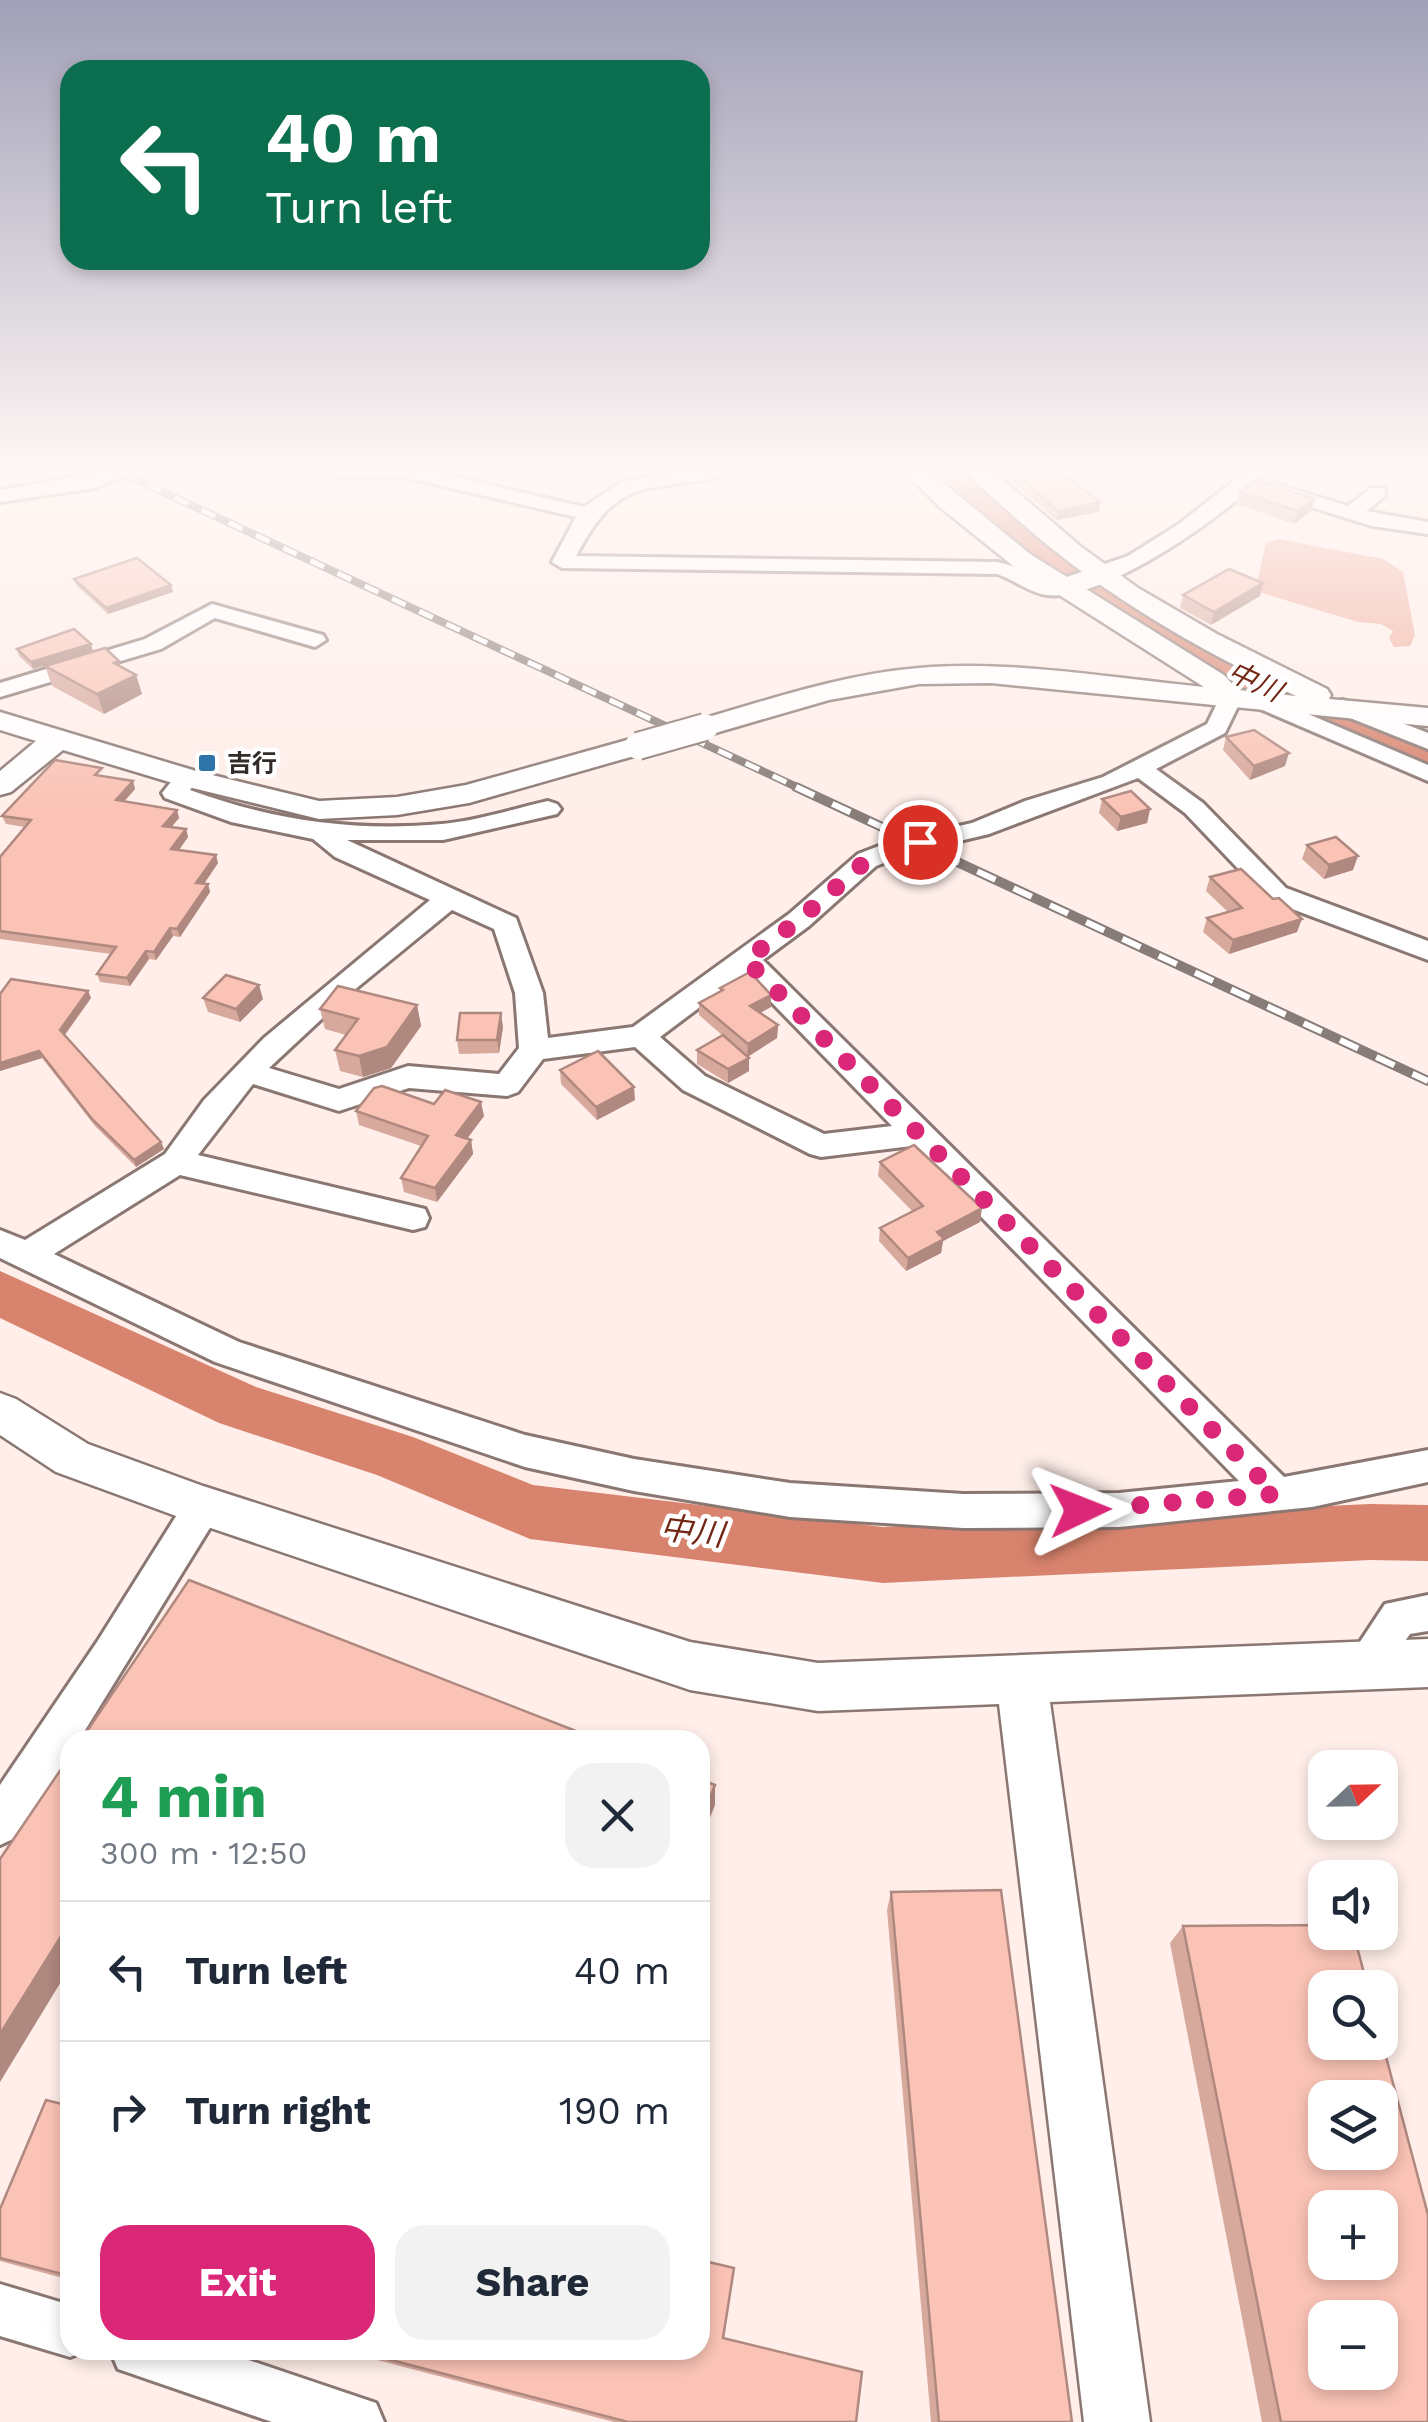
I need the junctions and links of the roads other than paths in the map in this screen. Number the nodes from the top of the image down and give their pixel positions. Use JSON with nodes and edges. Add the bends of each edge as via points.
{"nodes":[{"id":1,"x":1042,"y":585,"type":"edge"},
{"id":2,"x":1069,"y":585,"type":"edge"},
{"id":3,"x":1115,"y":585,"type":"edge"},
{"id":4,"x":1066,"y":586,"type":"junction"},
{"id":5,"x":315,"y":640,"type":"dead end"},
{"id":6,"x":0,"y":690,"type":"edge"},
{"id":7,"x":1245,"y":699,"type":"junction"},
{"id":8,"x":1343,"y":707,"type":"junction"},
{"id":9,"x":1428,"y":717,"type":"edge"},
{"id":10,"x":0,"y":721,"type":"edge"},
{"id":11,"x":56,"y":740,"type":"junction"},
{"id":12,"x":1428,"y":742,"type":"edge"},
{"id":13,"x":1138,"y":767,"type":"junction"},
{"id":14,"x":1428,"y":774,"type":"edge"},
{"id":15,"x":187,"y":778,"type":"junction"},
{"id":16,"x":0,"y":786,"type":"edge"},
{"id":17,"x":548,"y":809,"type":"dead end"},
{"id":18,"x":321,"y":833,"type":"junction"},
{"id":19,"x":452,"y":896,"type":"junction"},
{"id":20,"x":1428,"y":950,"type":"edge"},
{"id":21,"x":746,"y":960,"type":"junction"},
{"id":22,"x":641,"y":1036,"type":"junction"},
{"id":23,"x":534,"y":1050,"type":"junction"},
{"id":24,"x":248,"y":1072,"type":"junction"},
{"id":25,"x":920,"y":1134,"type":"junction"},
{"id":26,"x":176,"y":1162,"type":"junction"},
{"id":27,"x":413,"y":1218,"type":"dead end"},
{"id":28,"x":12,"y":1250,"type":"edge"},
{"id":29,"x":0,"y":1412,"type":"edge"},
{"id":30,"x":1428,"y":1466,"type":"edge"},
{"id":31,"x":1276,"y":1494,"type":"junction"},
{"id":32,"x":203,"y":1506,"type":"junction"},
{"id":33,"x":1428,"y":1613,"type":"edge"},
{"id":34,"x":1428,"y":1663,"type":"edge"},
{"id":35,"x":1364,"y":1666,"type":"junction"},
{"id":36,"x":1021,"y":1678,"type":"junction"},
{"id":37,"x":62,"y":1730,"type":"edge"},
{"id":38,"x":60,"y":1733,"type":"edge"},
{"id":39,"x":0,"y":1823,"type":"edge"},
{"id":40,"x":0,"y":2310,"type":"edge"},
{"id":41,"x":60,"y":2327,"type":"edge"},
{"id":42,"x":171,"y":2360,"type":"edge"},
{"id":43,"x":356,"y":2422,"type":"edge"},
{"id":44,"x":1117,"y":2422,"type":"edge"}],
"edges":[{"from":1,"to":4,"type":"street"},
{"from":2,"to":4,"type":"street"},
{"from":3,"to":8,"type":"street","via":[[1248,662]]},
{"from":4,"to":7,"type":"street"},
{"from":5,"to":6,"type":"street","via":[[212,610],[152,644]]},
{"from":7,"to":8,"type":"street"},
{"from":7,"to":13,"type":"street","via":[[1217,728]]},
{"from":7,"to":14,"type":"street"},
{"from":7,"to":15,"type":"street","bridge":true,"via":[[992,676],[918,676],[824,692],[470,794],[398,806],[319,810]]},
{"from":8,"to":9,"type":"street"},
{"from":8,"to":12,"type":"street"},
{"from":10,"to":11,"type":"street"},
{"from":11,"to":15,"type":"street"},
{"from":11,"to":16,"type":"street"},
{"from":13,"to":20,"type":"street","via":[[1194,808],[1277,894]]},
{"from":13,"to":21,"type":"street","via":[[980,829],[867,860]]},
{"from":15,"to":18,"type":"street","via":[[174,793]]},
{"from":17,"to":18,"type":"street","via":[[442,832]]},
{"from":18,"to":19,"type":"street","via":[[344,850]]},
{"from":19,"to":23,"type":"street","via":[[506,924],[529,993]]},
{"from":19,"to":24,"type":"street"},
{"from":21,"to":22,"type":"street"},
{"from":21,"to":25,"type":"street"},
{"from":22,"to":23,"type":"street"},
{"from":22,"to":25,"type":"street","via":[[694,1083],[822,1146]]},
{"from":23,"to":24,"type":"street","via":[[507,1086],[408,1077],[338,1100]]},
{"from":24,"to":26,"type":"street"},
{"from":25,"to":31,"type":"street"},
{"from":26,"to":27,"type":"street"},
{"from":26,"to":28,"type":"street"},
{"from":28,"to":31,"type":"street","via":[[227,1352],[525,1451],[634,1475],[790,1500],[963,1511],[1118,1510]]},
{"from":29,"to":32,"type":"street","via":[[72,1458]]},
{"from":30,"to":31,"type":"street"},
{"from":32,"to":36,"type":"street","via":[[690,1666],[818,1688]]},
{"from":32,"to":37,"type":"street"},
{"from":33,"to":35,"type":"street","via":[[1399,1617]]},
{"from":34,"to":35,"type":"street"},
{"from":35,"to":36,"type":"street"},
{"from":36,"to":44,"type":"street"},
{"from":38,"to":39,"type":"street"},
{"from":40,"to":41,"type":"street"},
{"from":42,"to":43,"type":"street"}]}
